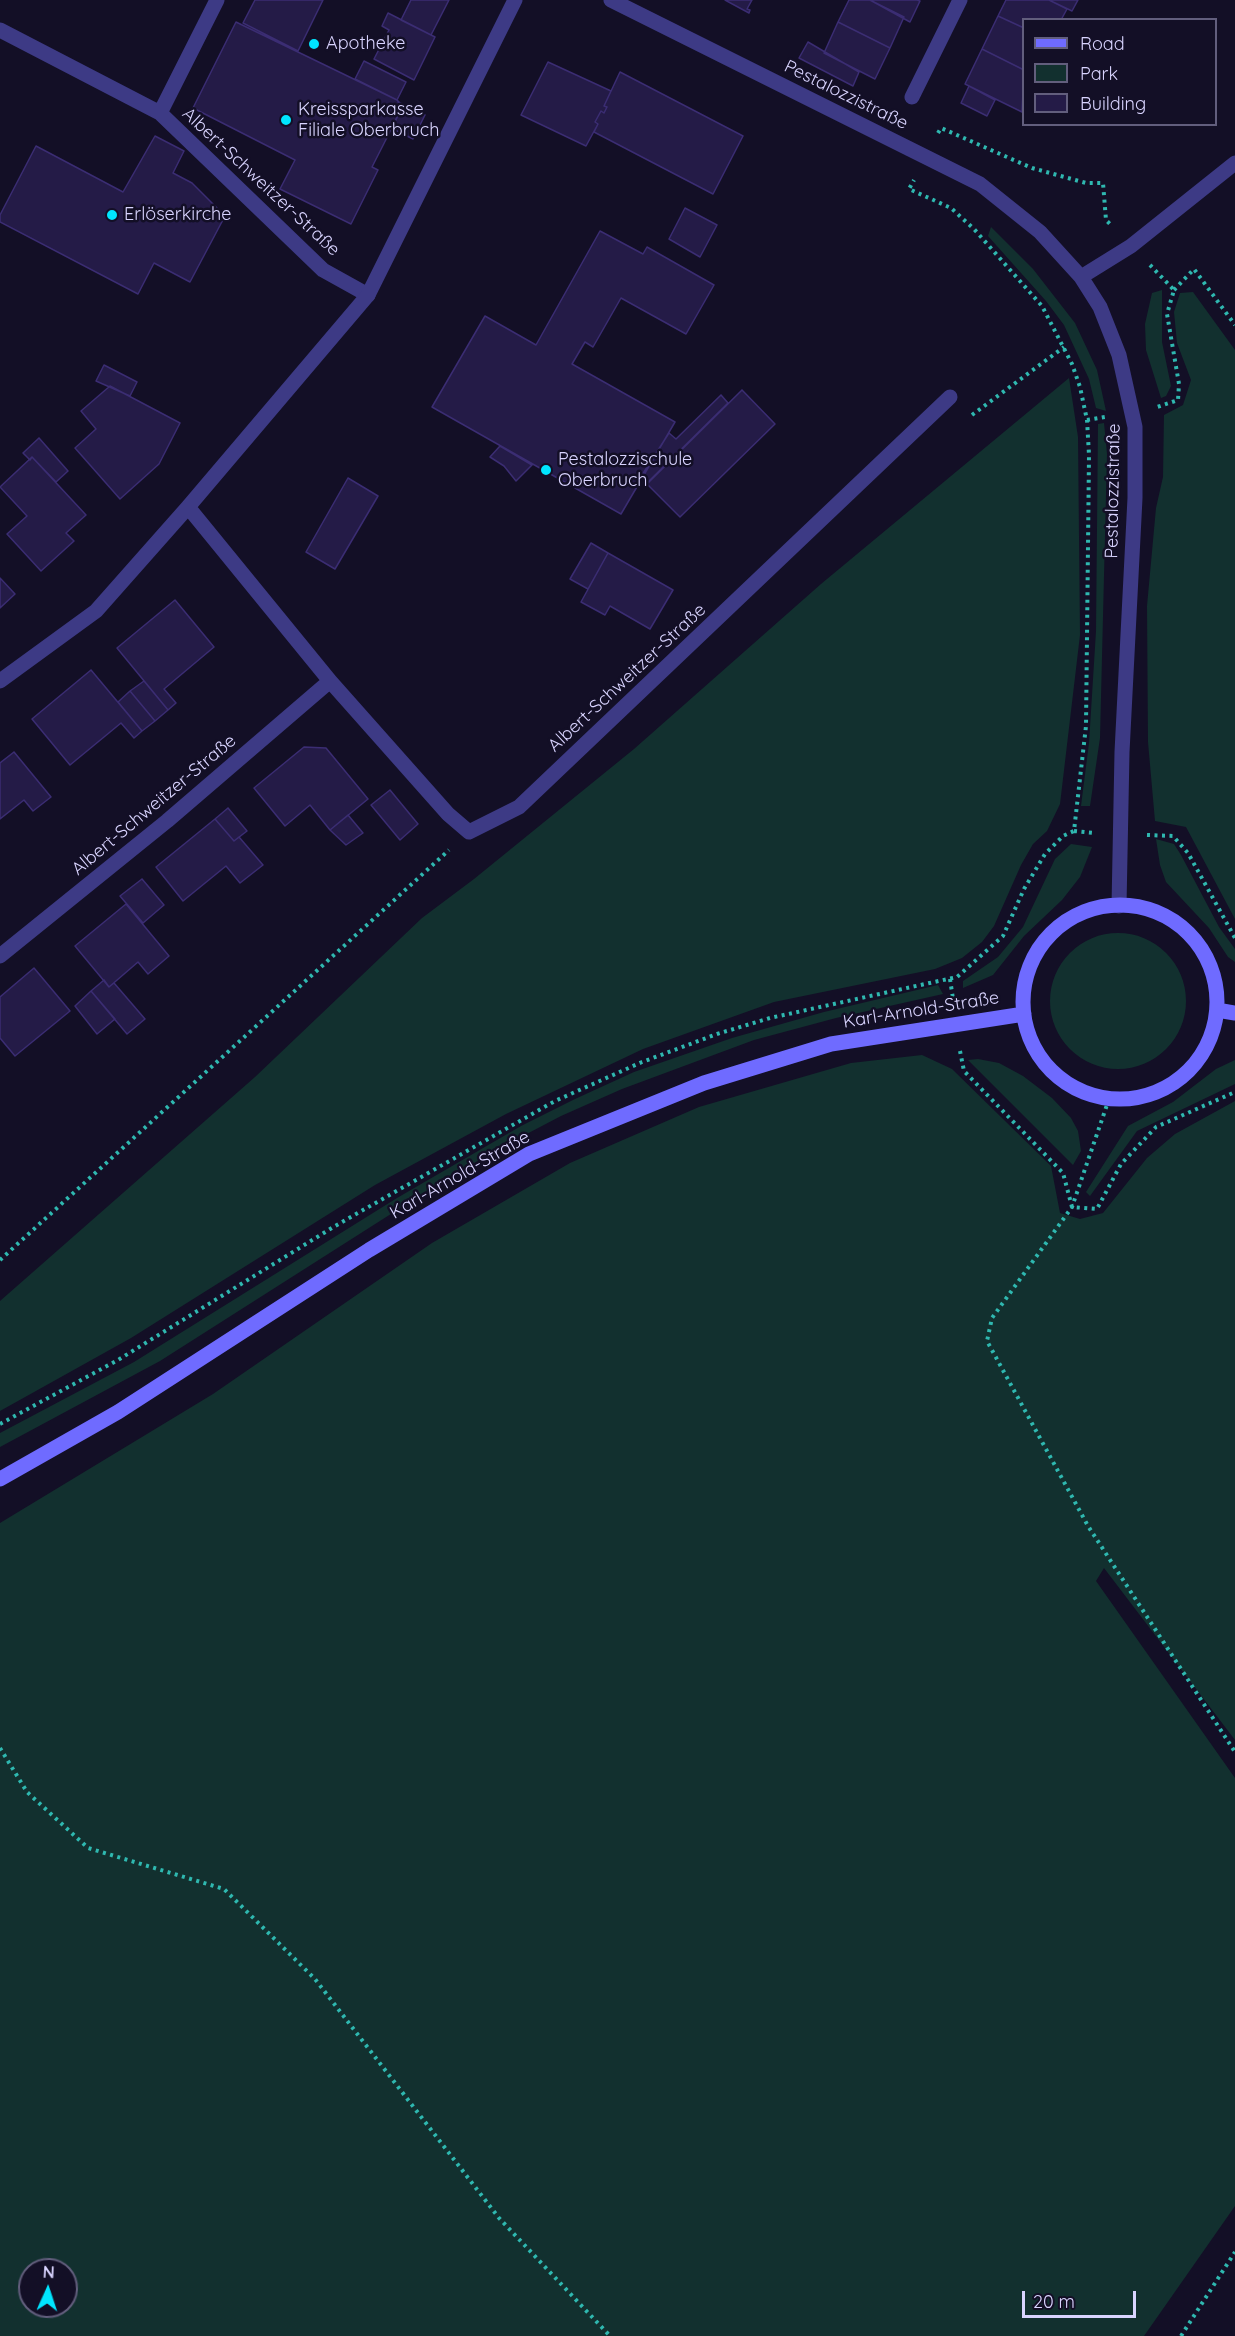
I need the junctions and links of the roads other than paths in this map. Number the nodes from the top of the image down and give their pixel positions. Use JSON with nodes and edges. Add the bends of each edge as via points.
{"nodes":[{"id":1,"x":216,"y":0,"type":"edge"},
{"id":2,"x":514,"y":0,"type":"edge"},
{"id":3,"x":611,"y":0,"type":"edge"},
{"id":4,"x":960,"y":0,"type":"edge"},
{"id":5,"x":0,"y":30,"type":"edge"},
{"id":6,"x":912,"y":97,"type":"dead end"},
{"id":7,"x":160,"y":113,"type":"junction"},
{"id":8,"x":1235,"y":163,"type":"edge"},
{"id":9,"x":1081,"y":277,"type":"junction"},
{"id":10,"x":368,"y":295,"type":"junction"},
{"id":11,"x":950,"y":397,"type":"dead end"},
{"id":12,"x":188,"y":507,"type":"junction"},
{"id":13,"x":0,"y":681,"type":"edge"},
{"id":14,"x":330,"y":681,"type":"junction"},
{"id":15,"x":1119,"y":906,"type":"junction"},
{"id":16,"x":0,"y":956,"type":"edge"},
{"id":17,"x":1217,"y":1010,"type":"junction"},
{"id":18,"x":1235,"y":1013,"type":"edge"},
{"id":19,"x":1024,"y":1014,"type":"junction"},
{"id":20,"x":0,"y":1479,"type":"edge"}],
"edges":[{"from":1,"to":7,"type":"street"},
{"from":2,"to":10,"type":"street"},
{"from":3,"to":9,"type":"street","name":"Pestalozzistraße","via":[[980,184],[1040,231]]},
{"from":4,"to":6,"type":"street"},
{"from":5,"to":7,"type":"street","name":"Albert-Schweitzer-Straße"},
{"from":7,"to":10,"type":"street","name":"Albert-Schweitzer-Straße","via":[[323,270]]},
{"from":8,"to":9,"type":"street","via":[[1131,246]]},
{"from":9,"to":15,"type":"street","name":"Pestalozzistraße","via":[[1100,307],[1119,354],[1135,427],[1136,498],[1122,752]]},
{"from":10,"to":12,"type":"street"},
{"from":11,"to":14,"type":"street","name":"Albert-Schweitzer-Straße","via":[[519,807],[469,832],[448,814]]},
{"from":12,"to":13,"type":"street","via":[[96,611]]},
{"from":12,"to":14,"type":"street"},
{"from":14,"to":16,"type":"street","name":"Albert-Schweitzer-Straße","via":[[168,821]]},
{"from":15,"to":17,"type":"main road","via":[[1145,908],[1186,931],[1212,969]]},
{"from":15,"to":19,"type":"main road","via":[[1096,908],[1055,930],[1029,969],[1023,994]]},
{"from":17,"to":18,"type":"main road"},
{"from":17,"to":19,"type":"main road","via":[[1210,1038],[1196,1063],[1180,1078],[1161,1090],[1136,1098],[1109,1099],[1080,1091],[1055,1074],[1029,1036]]},
{"from":19,"to":20,"type":"main road","name":"Karl-Arnold-Straße","via":[[831,1044],[704,1083],[529,1154],[369,1250],[118,1412]]}]}
